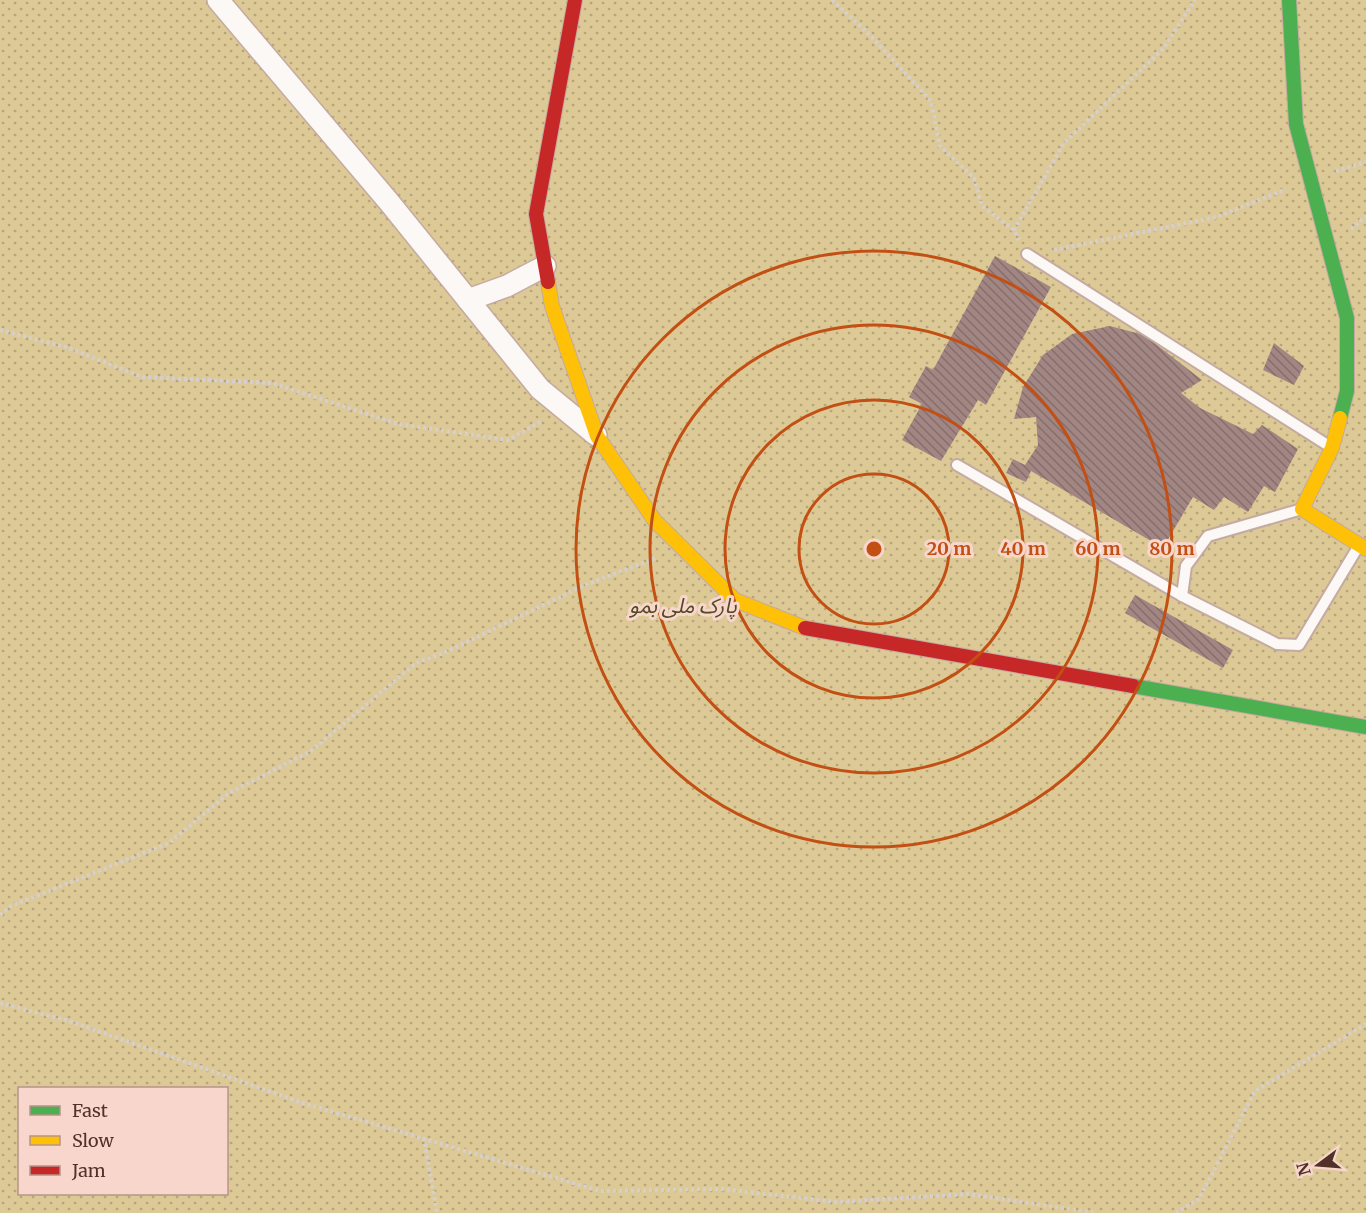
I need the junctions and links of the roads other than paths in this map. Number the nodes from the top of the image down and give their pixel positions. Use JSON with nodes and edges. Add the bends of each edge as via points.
{"nodes":[{"id":1,"x":218,"y":0,"type":"edge"},
{"id":2,"x":575,"y":0,"type":"edge"},
{"id":3,"x":1289,"y":0,"type":"edge"},
{"id":4,"x":1027,"y":254,"type":"road end"},
{"id":5,"x":545,"y":266,"type":"junction"},
{"id":6,"x":468,"y":300,"type":"junction"},
{"id":7,"x":597,"y":436,"type":"junction"},
{"id":8,"x":1332,"y":448,"type":"junction"},
{"id":9,"x":957,"y":465,"type":"dead end"},
{"id":10,"x":1302,"y":509,"type":"junction"},
{"id":11,"x":1362,"y":547,"type":"edge"},
{"id":12,"x":1182,"y":596,"type":"junction"},
{"id":13,"x":1366,"y":727,"type":"edge"}],
"edges":[{"from":1,"to":6,"type":"street"},
{"from":2,"to":5,"type":"street","via":[[536,214]]},
{"from":3,"to":8,"type":"street","via":[[1296,124],[1347,318],[1347,391]]},
{"from":4,"to":8,"type":"lane"},
{"from":5,"to":6,"type":"street"},
{"from":5,"to":7,"type":"street","via":[[552,306]]},
{"from":6,"to":7,"type":"street","via":[[540,389]]},
{"from":7,"to":13,"type":"street","via":[[655,521],[735,600],[806,628]]},
{"from":8,"to":10,"type":"street"},
{"from":9,"to":12,"type":"lane"},
{"from":10,"to":11,"type":"street"},
{"from":10,"to":12,"type":"lane","via":[[1209,536],[1186,566]]},
{"from":11,"to":12,"type":"lane","via":[[1299,645],[1277,644]]}]}
